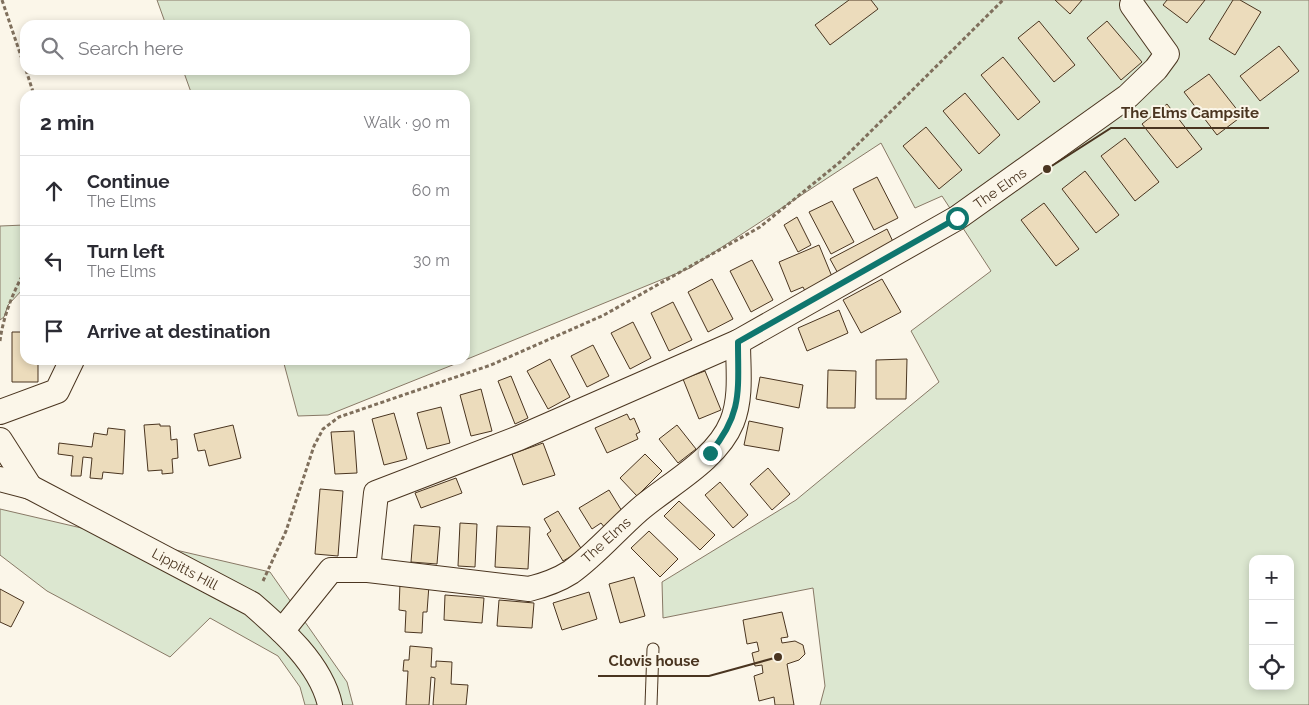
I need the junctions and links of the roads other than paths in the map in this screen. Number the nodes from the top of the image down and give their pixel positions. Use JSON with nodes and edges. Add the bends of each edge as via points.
{"nodes":[{"id":1,"x":1132,"y":5,"type":"dead end"},
{"id":2,"x":738,"y":342,"type":"junction"},
{"id":3,"x":70,"y":365,"type":"edge"},
{"id":4,"x":0,"y":412,"type":"edge"},
{"id":5,"x":0,"y":440,"type":"edge"},
{"id":6,"x":0,"y":479,"type":"edge"},
{"id":7,"x":30,"y":487,"type":"junction"},
{"id":8,"x":368,"y":570,"type":"junction"},
{"id":9,"x":282,"y":630,"type":"junction"},
{"id":10,"x":653,"y":649,"type":"dead end"},
{"id":11,"x":330,"y":705,"type":"edge"},
{"id":12,"x":652,"y":705,"type":"edge"}],
"edges":[{"from":1,"to":2,"type":"street","name":"The Elms","via":[[1167,54],[1128,96],[957,218]]},
{"from":2,"to":8,"type":"street","name":"The Elms","via":[[520,438],[376,493]]},
{"from":2,"to":8,"type":"street","name":"The Elms","via":[[739,392],[733,421],[724,437],[710,453],[639,510],[572,571],[552,584],[529,589]]},
{"from":3,"to":4,"type":"street","via":[[57,391]]},
{"from":5,"to":7,"type":"street"},
{"from":6,"to":7,"type":"street","name":"Lippitts Hill"},
{"from":7,"to":9,"type":"street","name":"Lippitts Hill","via":[[252,604]]},
{"from":8,"to":9,"type":"street","name":"The Elms","via":[[332,570]]},
{"from":9,"to":11,"type":"street","name":"Lippitts Hill","via":[[316,672]]},
{"from":10,"to":12,"type":"lane"}]}
